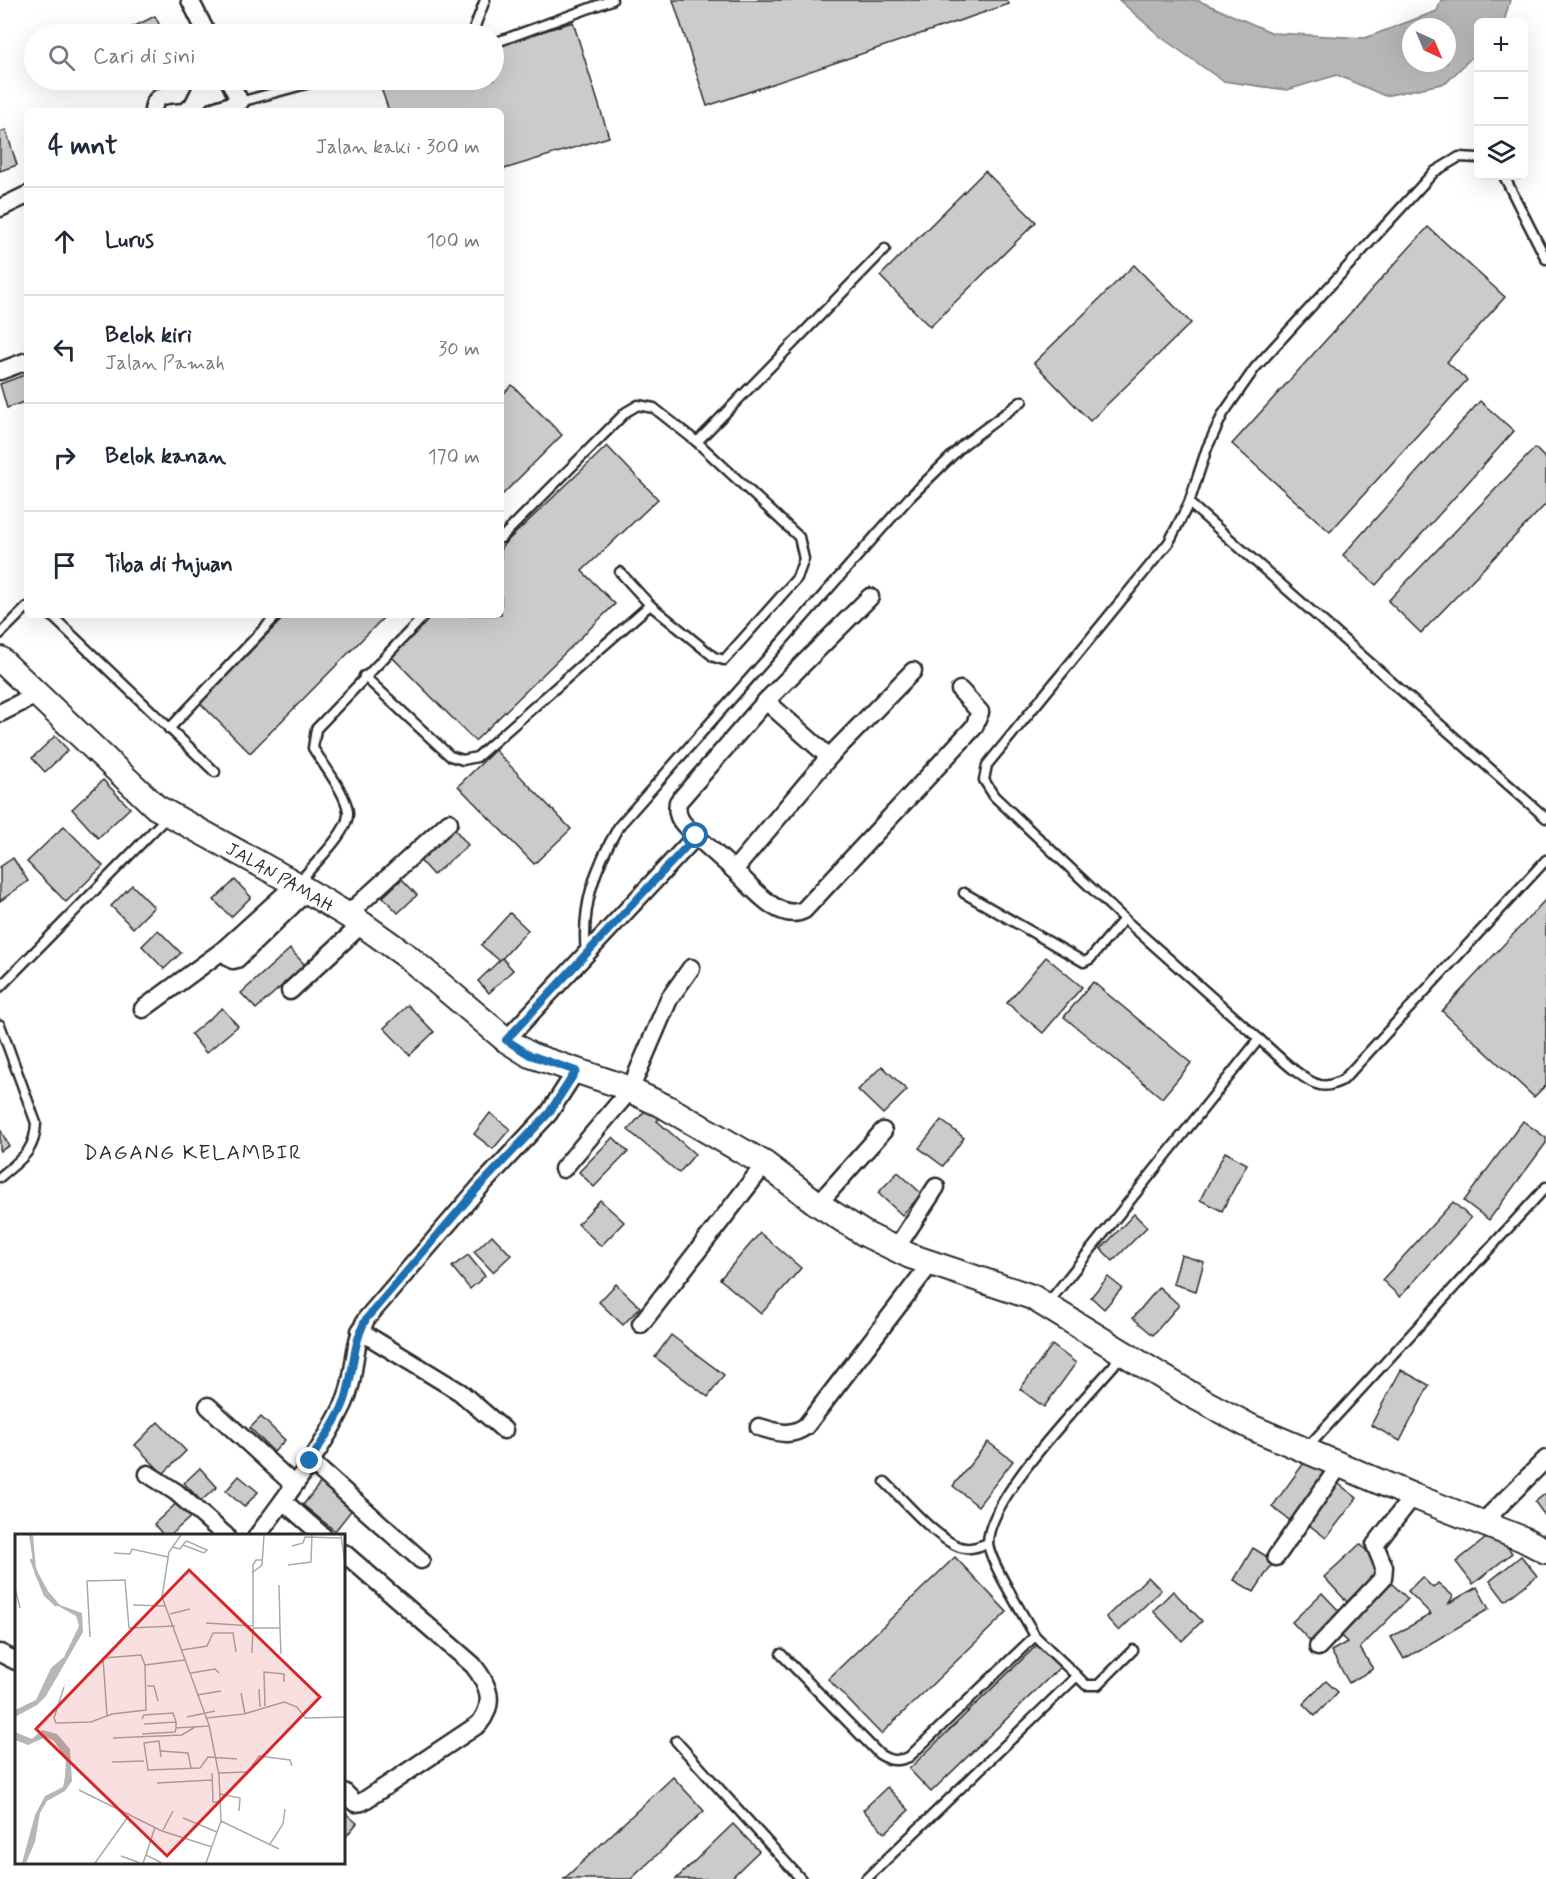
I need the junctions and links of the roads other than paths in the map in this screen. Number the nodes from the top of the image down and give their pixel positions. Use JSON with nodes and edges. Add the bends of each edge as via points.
{"nodes":[{"id":1,"x":190,"y":0,"type":"edge"},
{"id":2,"x":485,"y":0,"type":"edge"},
{"id":3,"x":612,"y":0,"type":"edge"},
{"id":4,"x":200,"y":24,"type":"edge"},
{"id":5,"x":476,"y":24,"type":"edge"},
{"id":6,"x":504,"y":39,"type":"edge"},
{"id":7,"x":180,"y":90,"type":"edge"},
{"id":8,"x":234,"y":90,"type":"edge"},
{"id":9,"x":284,"y":90,"type":"edge"},
{"id":10,"x":240,"y":102,"type":"junction"},
{"id":11,"x":154,"y":108,"type":"edge"},
{"id":12,"x":222,"y":108,"type":"edge"},
{"id":13,"x":1474,"y":158,"type":"edge"},
{"id":14,"x":1506,"y":180,"type":"edge"},
{"id":15,"x":24,"y":196,"type":"edge"},
{"id":16,"x":0,"y":208,"type":"edge"},
{"id":17,"x":885,"y":249,"type":"dead end"},
{"id":18,"x":1546,"y":259,"type":"edge"},
{"id":19,"x":24,"y":362,"type":"edge"},
{"id":20,"x":0,"y":372,"type":"edge"},
{"id":21,"x":1022,"y":401,"type":"dead end"},
{"id":22,"x":698,"y":442,"type":"junction"},
{"id":23,"x":1189,"y":503,"type":"junction"},
{"id":24,"x":504,"y":535,"type":"edge"},
{"id":25,"x":620,"y":572,"type":"dead end"},
{"id":26,"x":870,"y":597,"type":"dead end"},
{"id":27,"x":650,"y":605,"type":"junction"},
{"id":28,"x":24,"y":611,"type":"edge"},
{"id":29,"x":54,"y":618,"type":"edge"},
{"id":30,"x":274,"y":618,"type":"edge"},
{"id":31,"x":422,"y":618,"type":"edge"},
{"id":32,"x":0,"y":633,"type":"edge"},
{"id":33,"x":0,"y":659,"type":"edge"},
{"id":34,"x":913,"y":671,"type":"dead end"},
{"id":35,"x":364,"y":676,"type":"junction"},
{"id":36,"x":960,"y":690,"type":"dead end"},
{"id":37,"x":38,"y":694,"type":"junction"},
{"id":38,"x":766,"y":701,"type":"junction"},
{"id":39,"x":0,"y":713,"type":"edge"},
{"id":40,"x":169,"y":729,"type":"junction"},
{"id":41,"x":829,"y":757,"type":"junction"},
{"id":42,"x":215,"y":772,"type":"dead end"},
{"id":43,"x":168,"y":815,"type":"junction"},
{"id":44,"x":1546,"y":818,"type":"edge"},
{"id":45,"x":449,"y":822,"type":"dead end"},
{"id":46,"x":696,"y":836,"type":"junction"},
{"id":47,"x":1546,"y":860,"type":"edge"},
{"id":48,"x":734,"y":870,"type":"junction"},
{"id":49,"x":302,"y":887,"type":"junction"},
{"id":50,"x":964,"y":893,"type":"dead end"},
{"id":51,"x":1124,"y":919,"type":"junction"},
{"id":52,"x":354,"y":920,"type":"junction"},
{"id":53,"x":586,"y":955,"type":"junction"},
{"id":54,"x":691,"y":968,"type":"dead end"},
{"id":55,"x":0,"y":987,"type":"edge"},
{"id":56,"x":290,"y":991,"type":"dead end"},
{"id":57,"x":143,"y":1009,"type":"dead end"},
{"id":58,"x":0,"y":1025,"type":"edge"},
{"id":59,"x":1259,"y":1039,"type":"junction"},
{"id":60,"x":506,"y":1040,"type":"junction"},
{"id":61,"x":576,"y":1071,"type":"junction"},
{"id":62,"x":630,"y":1090,"type":"junction"},
{"id":63,"x":883,"y":1131,"type":"dead end"},
{"id":64,"x":765,"y":1164,"type":"junction"},
{"id":65,"x":563,"y":1169,"type":"dead end"},
{"id":66,"x":0,"y":1177,"type":"edge"},
{"id":67,"x":936,"y":1187,"type":"dead end"},
{"id":68,"x":1546,"y":1187,"type":"edge"},
{"id":69,"x":818,"y":1204,"type":"junction"},
{"id":70,"x":895,"y":1250,"type":"junction"},
{"id":71,"x":931,"y":1263,"type":"junction"},
{"id":72,"x":1047,"y":1305,"type":"junction"},
{"id":73,"x":641,"y":1324,"type":"dead end"},
{"id":74,"x":360,"y":1331,"type":"junction"},
{"id":75,"x":1121,"y":1352,"type":"junction"},
{"id":76,"x":208,"y":1406,"type":"dead end"},
{"id":77,"x":759,"y":1427,"type":"dead end"},
{"id":78,"x":504,"y":1430,"type":"dead end"},
{"id":79,"x":1306,"y":1450,"type":"junction"},
{"id":80,"x":1546,"y":1459,"type":"edge"},
{"id":81,"x":310,"y":1461,"type":"junction"},
{"id":82,"x":1340,"y":1465,"type":"junction"},
{"id":83,"x":148,"y":1474,"type":"dead end"},
{"id":84,"x":885,"y":1482,"type":"dead end"},
{"id":85,"x":294,"y":1485,"type":"junction"},
{"id":86,"x":1413,"y":1496,"type":"junction"},
{"id":87,"x":283,"y":1501,"type":"junction"},
{"id":88,"x":1483,"y":1522,"type":"junction"},
{"id":89,"x":224,"y":1534,"type":"edge"},
{"id":90,"x":258,"y":1534,"type":"edge"},
{"id":91,"x":321,"y":1534,"type":"edge"},
{"id":92,"x":988,"y":1543,"type":"junction"},
{"id":93,"x":1544,"y":1546,"type":"edge"},
{"id":94,"x":345,"y":1554,"type":"edge"},
{"id":95,"x":1276,"y":1557,"type":"dead end"},
{"id":96,"x":421,"y":1560,"type":"dead end"},
{"id":97,"x":1035,"y":1636,"type":"junction"},
{"id":98,"x":1318,"y":1647,"type":"dead end"},
{"id":99,"x":1133,"y":1650,"type":"dead end"},
{"id":100,"x":0,"y":1653,"type":"edge"},
{"id":101,"x":781,"y":1654,"type":"dead end"},
{"id":102,"x":15,"y":1660,"type":"edge"},
{"id":103,"x":1077,"y":1676,"type":"junction"},
{"id":104,"x":676,"y":1741,"type":"dead end"},
{"id":105,"x":345,"y":1793,"type":"edge"},
{"id":106,"x":801,"y":1879,"type":"edge"},
{"id":107,"x":866,"y":1879,"type":"edge"}],
"edges":[{"from":1,"to":4,"type":"street"},
{"from":2,"to":5,"type":"lane"},
{"from":3,"to":6,"type":"lane"},
{"from":7,"to":11,"type":"street","via":[[178,94],[160,96]]},
{"from":8,"to":10,"type":"street"},
{"from":9,"to":10,"type":"lane"},
{"from":10,"to":12,"type":"street"},
{"from":13,"to":23,"type":"lane","via":[[1459,157],[1434,172],[1255,368],[1223,414]]},
{"from":14,"to":18,"type":"lane"},
{"from":15,"to":16,"type":"street"},
{"from":17,"to":22,"type":"lane"},
{"from":19,"to":20,"type":"street"},
{"from":21,"to":53,"type":"lane","via":[[963,445],[909,498],[619,826],[600,857],[587,896]]},
{"from":22,"to":24,"type":"lane","via":[[654,408],[638,405],[626,412]]},
{"from":22,"to":27,"type":"lane","via":[[799,537],[804,559],[797,579],[724,660],[714,657]]},
{"from":23,"to":44,"type":"lane"},
{"from":23,"to":51,"type":"lane","via":[[1169,542],[987,765],[984,780],[994,796]]},
{"from":25,"to":27,"type":"lane"},
{"from":26,"to":38,"type":"street"},
{"from":27,"to":35,"type":"lane","via":[[477,757],[463,760],[450,756]]},
{"from":28,"to":32,"type":"lane"},
{"from":29,"to":40,"type":"lane"},
{"from":30,"to":40,"type":"lane"},
{"from":31,"to":35,"type":"lane"},
{"from":33,"to":37,"type":"street","name":"JALAN PAMAH"},
{"from":34,"to":41,"type":"street"},
{"from":35,"to":49,"type":"lane","via":[[316,729],[313,738],[313,748],[349,813]]},
{"from":36,"to":48,"type":"street","via":[[980,712],[974,727],[804,910],[795,915],[782,913]]},
{"from":37,"to":39,"type":"street"},
{"from":37,"to":43,"type":"street","name":"JALAN PAMAH","via":[[144,798]]},
{"from":38,"to":41,"type":"street"},
{"from":38,"to":46,"type":"street","via":[[678,802],[680,821]]},
{"from":40,"to":42,"type":"lane"},
{"from":41,"to":48,"type":"street"},
{"from":43,"to":49,"type":"street","name":"JALAN PAMAH"},
{"from":43,"to":55,"type":"lane"},
{"from":45,"to":52,"type":"street"},
{"from":46,"to":48,"type":"street"},
{"from":46,"to":53,"type":"street"},
{"from":47,"to":59,"type":"lane","via":[[1343,1080],[1319,1085]]},
{"from":49,"to":52,"type":"street","name":"JALAN PAMAH"},
{"from":49,"to":57,"type":"street"},
{"from":50,"to":51,"type":"lane","via":[[1084,962]]},
{"from":51,"to":59,"type":"lane"},
{"from":52,"to":56,"type":"street"},
{"from":52,"to":60,"type":"street","name":"JALAN PAMAH","via":[[417,964]]},
{"from":53,"to":60,"type":"street"},
{"from":54,"to":62,"type":"street","via":[[669,999]]},
{"from":58,"to":66,"type":"lane","via":[[36,1123],[35,1140],[26,1156]]},
{"from":59,"to":72,"type":"lane"},
{"from":60,"to":61,"type":"street","name":"JALAN PAMAH","via":[[530,1055]]},
{"from":61,"to":62,"type":"street","name":"JALAN PAMAH"},
{"from":61,"to":74,"type":"street","via":[[549,1113],[477,1189],[366,1319]]},
{"from":62,"to":64,"type":"street","name":"JALAN PAMAH"},
{"from":62,"to":65,"type":"street"},
{"from":63,"to":69,"type":"street"},
{"from":64,"to":69,"type":"street","name":"JALAN PAMAH"},
{"from":64,"to":73,"type":"street"},
{"from":67,"to":70,"type":"street"},
{"from":68,"to":79,"type":"lane"},
{"from":69,"to":70,"type":"street","name":"JALAN PAMAH"},
{"from":70,"to":71,"type":"street","name":"JALAN PAMAH"},
{"from":71,"to":72,"type":"street","name":"JALAN PAMAH","via":[[1003,1285]]},
{"from":71,"to":77,"type":"street","via":[[806,1426],[785,1435]]},
{"from":72,"to":75,"type":"street","name":"JALAN PAMAH"},
{"from":74,"to":78,"type":"street","via":[[460,1392]]},
{"from":74,"to":81,"type":"street","via":[[345,1402]]},
{"from":75,"to":79,"type":"street","name":"JALAN PAMAH","via":[[1224,1414]]},
{"from":75,"to":92,"type":"lane","via":[[1016,1481],[992,1525]]},
{"from":76,"to":85,"type":"street"},
{"from":79,"to":82,"type":"street","name":"JALAN PAMAH"},
{"from":80,"to":88,"type":"street"},
{"from":81,"to":85,"type":"street"},
{"from":81,"to":96,"type":"street"},
{"from":82,"to":86,"type":"street","name":"JALAN PAMAH"},
{"from":82,"to":95,"type":"street"},
{"from":83,"to":89,"type":"street","via":[[184,1498]]},
{"from":84,"to":92,"type":"lane","via":[[955,1545],[974,1548]]},
{"from":85,"to":87,"type":"street"},
{"from":86,"to":88,"type":"street","name":"JALAN PAMAH"},
{"from":86,"to":98,"type":"street","via":[[1375,1545],[1384,1567],[1383,1578]]},
{"from":87,"to":90,"type":"street"},
{"from":87,"to":91,"type":"street"},
{"from":88,"to":93,"type":"street","name":"JALAN PAMAH"},
{"from":92,"to":97,"type":"lane"},
{"from":94,"to":105,"type":"street","via":[[473,1665],[489,1689],[491,1702],[479,1724],[362,1802],[355,1803]]},
{"from":97,"to":101,"type":"lane","via":[[909,1757],[899,1761],[887,1760],[879,1754]]},
{"from":97,"to":103,"type":"lane"},
{"from":99,"to":103,"type":"lane","via":[[1098,1685],[1086,1685]]},
{"from":100,"to":102,"type":"street"},
{"from":103,"to":107,"type":"lane"},
{"from":104,"to":106,"type":"lane"}]}
